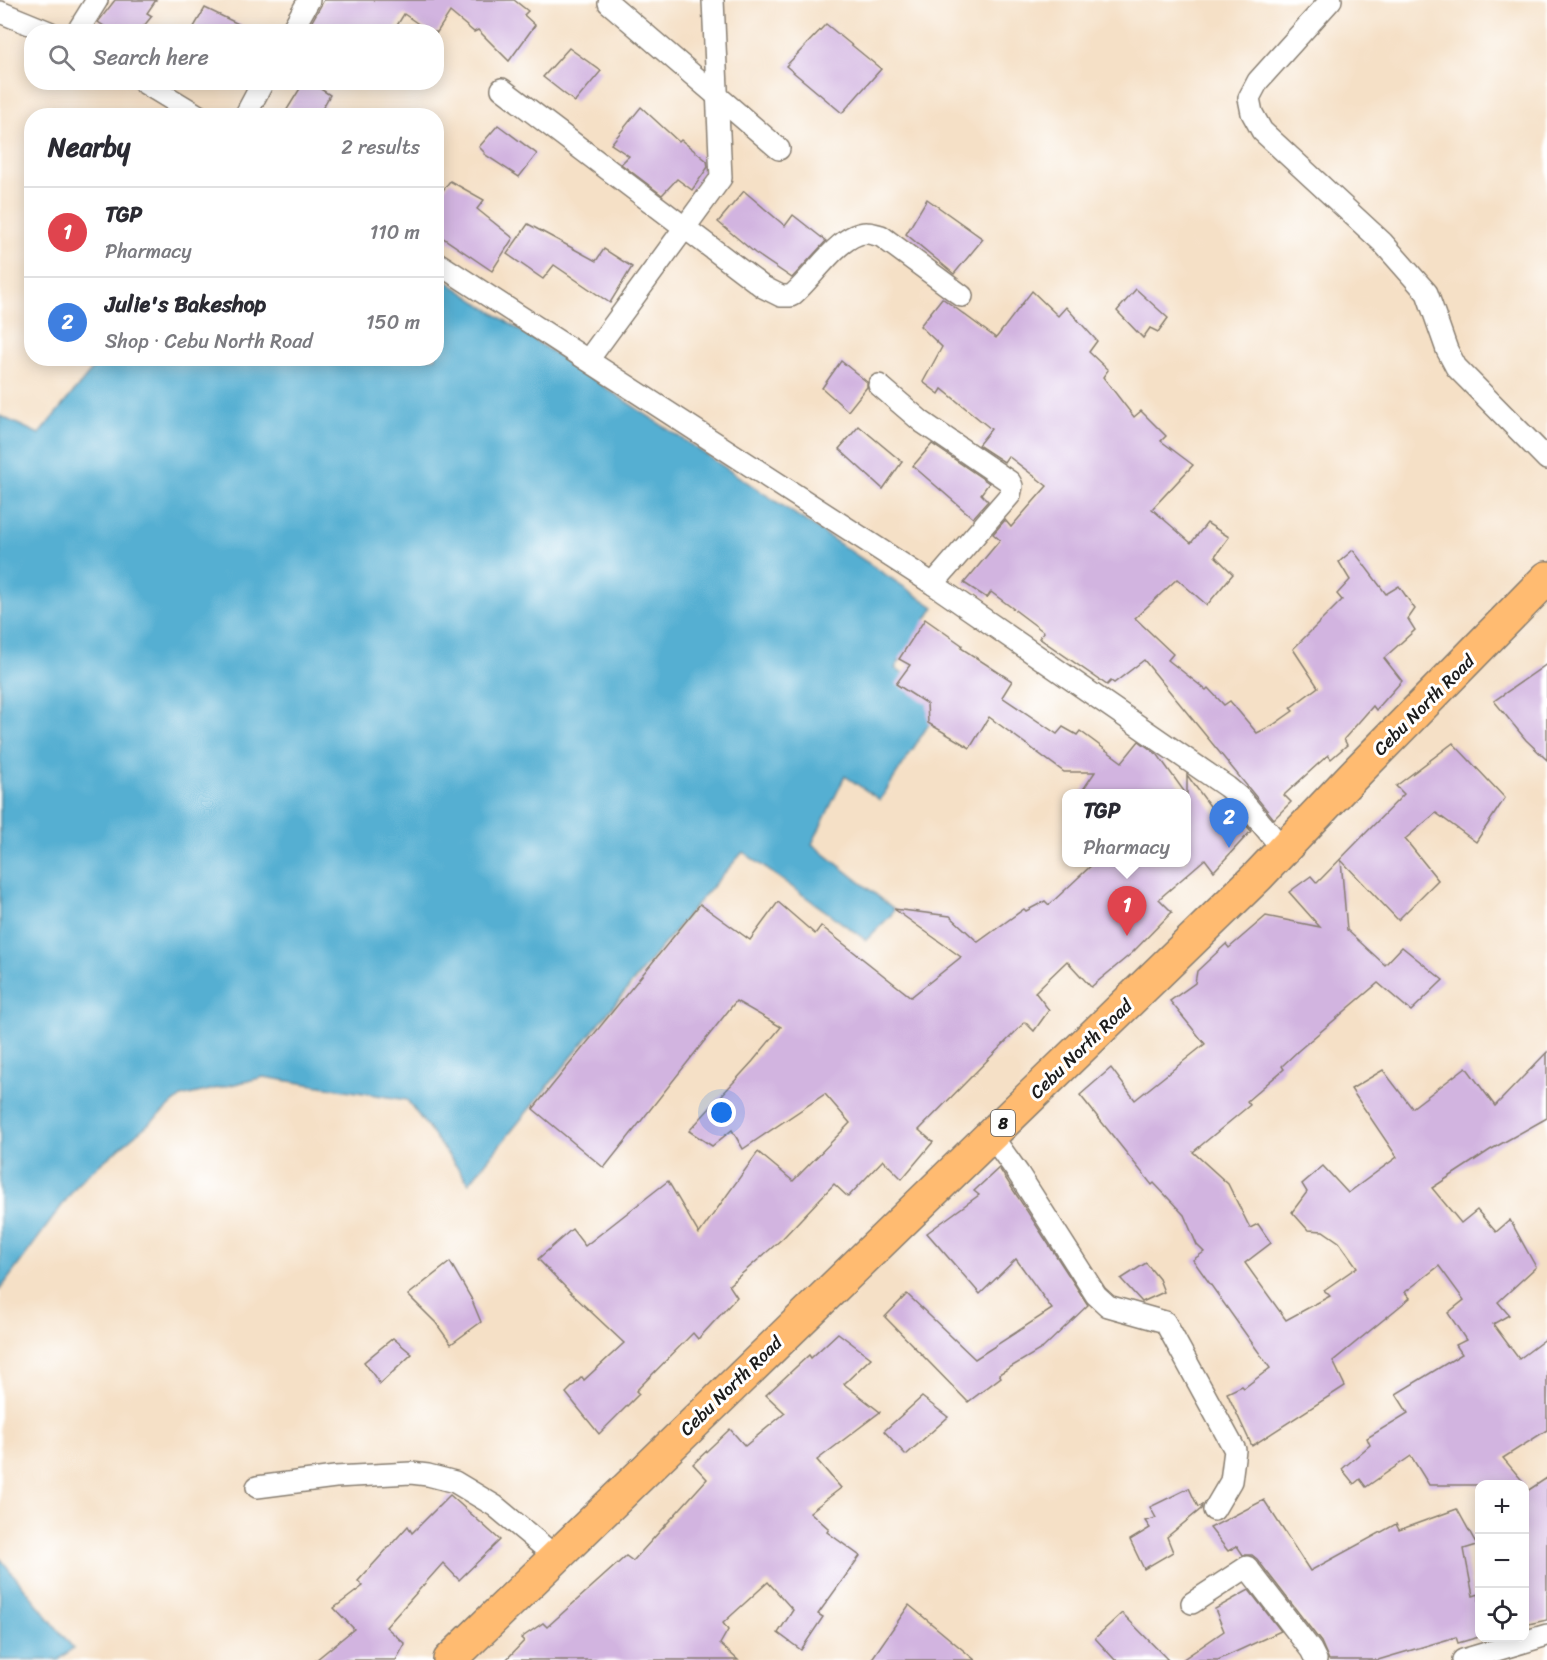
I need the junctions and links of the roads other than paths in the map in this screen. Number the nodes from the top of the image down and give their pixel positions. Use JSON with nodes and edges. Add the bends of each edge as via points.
{"nodes":[{"id":1,"x":97,"y":0,"type":"edge"},
{"id":2,"x":309,"y":0,"type":"edge"},
{"id":3,"x":714,"y":0,"type":"edge"},
{"id":4,"x":1331,"y":0,"type":"edge"},
{"id":5,"x":609,"y":3,"type":"dead end"},
{"id":6,"x":0,"y":12,"type":"edge"},
{"id":7,"x":29,"y":24,"type":"edge"},
{"id":8,"x":82,"y":24,"type":"edge"},
{"id":9,"x":296,"y":24,"type":"edge"},
{"id":10,"x":502,"y":89,"type":"dead end"},
{"id":11,"x":156,"y":90,"type":"edge"},
{"id":12,"x":259,"y":90,"type":"edge"},
{"id":13,"x":718,"y":98,"type":"junction"},
{"id":14,"x":186,"y":108,"type":"edge"},
{"id":15,"x":248,"y":108,"type":"edge"},
{"id":16,"x":779,"y":149,"type":"dead end"},
{"id":17,"x":683,"y":228,"type":"junction"},
{"id":18,"x":444,"y":267,"type":"edge"},
{"id":19,"x":962,"y":296,"type":"dead end"},
{"id":20,"x":588,"y":360,"type":"junction"},
{"id":21,"x":879,"y":385,"type":"dead end"},
{"id":22,"x":1547,"y":459,"type":"edge"},
{"id":23,"x":1547,"y":578,"type":"edge"},
{"id":24,"x":933,"y":584,"type":"junction"},
{"id":25,"x":1283,"y":849,"type":"junction"},
{"id":26,"x":991,"y":1135,"type":"junction"},
{"id":27,"x":257,"y":1487,"type":"dead end"},
{"id":28,"x":1214,"y":1510,"type":"dead end"},
{"id":29,"x":556,"y":1557,"type":"junction"},
{"id":30,"x":1192,"y":1603,"type":"dead end"},
{"id":31,"x":1547,"y":1635,"type":"edge"},
{"id":32,"x":450,"y":1660,"type":"edge"},
{"id":33,"x":1316,"y":1660,"type":"edge"},
{"id":34,"x":1463,"y":1660,"type":"edge"}],
"edges":[{"from":1,"to":8,"type":"street"},
{"from":2,"to":9,"type":"street"},
{"from":3,"to":13,"type":"street"},
{"from":4,"to":22,"type":"street","via":[[1258,81],[1249,98],[1252,113],[1262,131],[1382,242],[1427,293],[1456,367]]},
{"from":5,"to":13,"type":"street"},
{"from":6,"to":7,"type":"street"},
{"from":10,"to":17,"type":"street"},
{"from":11,"to":14,"type":"street"},
{"from":12,"to":15,"type":"street"},
{"from":13,"to":16,"type":"street"},
{"from":13,"to":17,"type":"street","via":[[722,178]]},
{"from":17,"to":19,"type":"street","via":[[780,296],[791,296],[835,250],[855,235],[868,232],[881,236]]},
{"from":17,"to":20,"type":"street"},
{"from":18,"to":20,"type":"street"},
{"from":20,"to":24,"type":"street"},
{"from":21,"to":24,"type":"street","via":[[922,422],[1012,486],[1010,495]]},
{"from":23,"to":25,"type":"main road","name":"Cebu North Road","number":"8"},
{"from":24,"to":25,"type":"street","via":[[1227,787]]},
{"from":25,"to":26,"type":"main road","name":"Cebu North Road","number":"8"},
{"from":26,"to":28,"type":"street","via":[[1096,1295],[1108,1306],[1165,1322],[1235,1450],[1231,1482]]},
{"from":26,"to":29,"type":"main road","name":"Cebu North Road","number":"8"},
{"from":27,"to":29,"type":"street","via":[[335,1477],[428,1475],[455,1482],[495,1506]]},
{"from":29,"to":32,"type":"main road","name":"Cebu North Road","number":"8"},
{"from":30,"to":33,"type":"street","via":[[1247,1567]]},
{"from":31,"to":34,"type":"street"}]}
